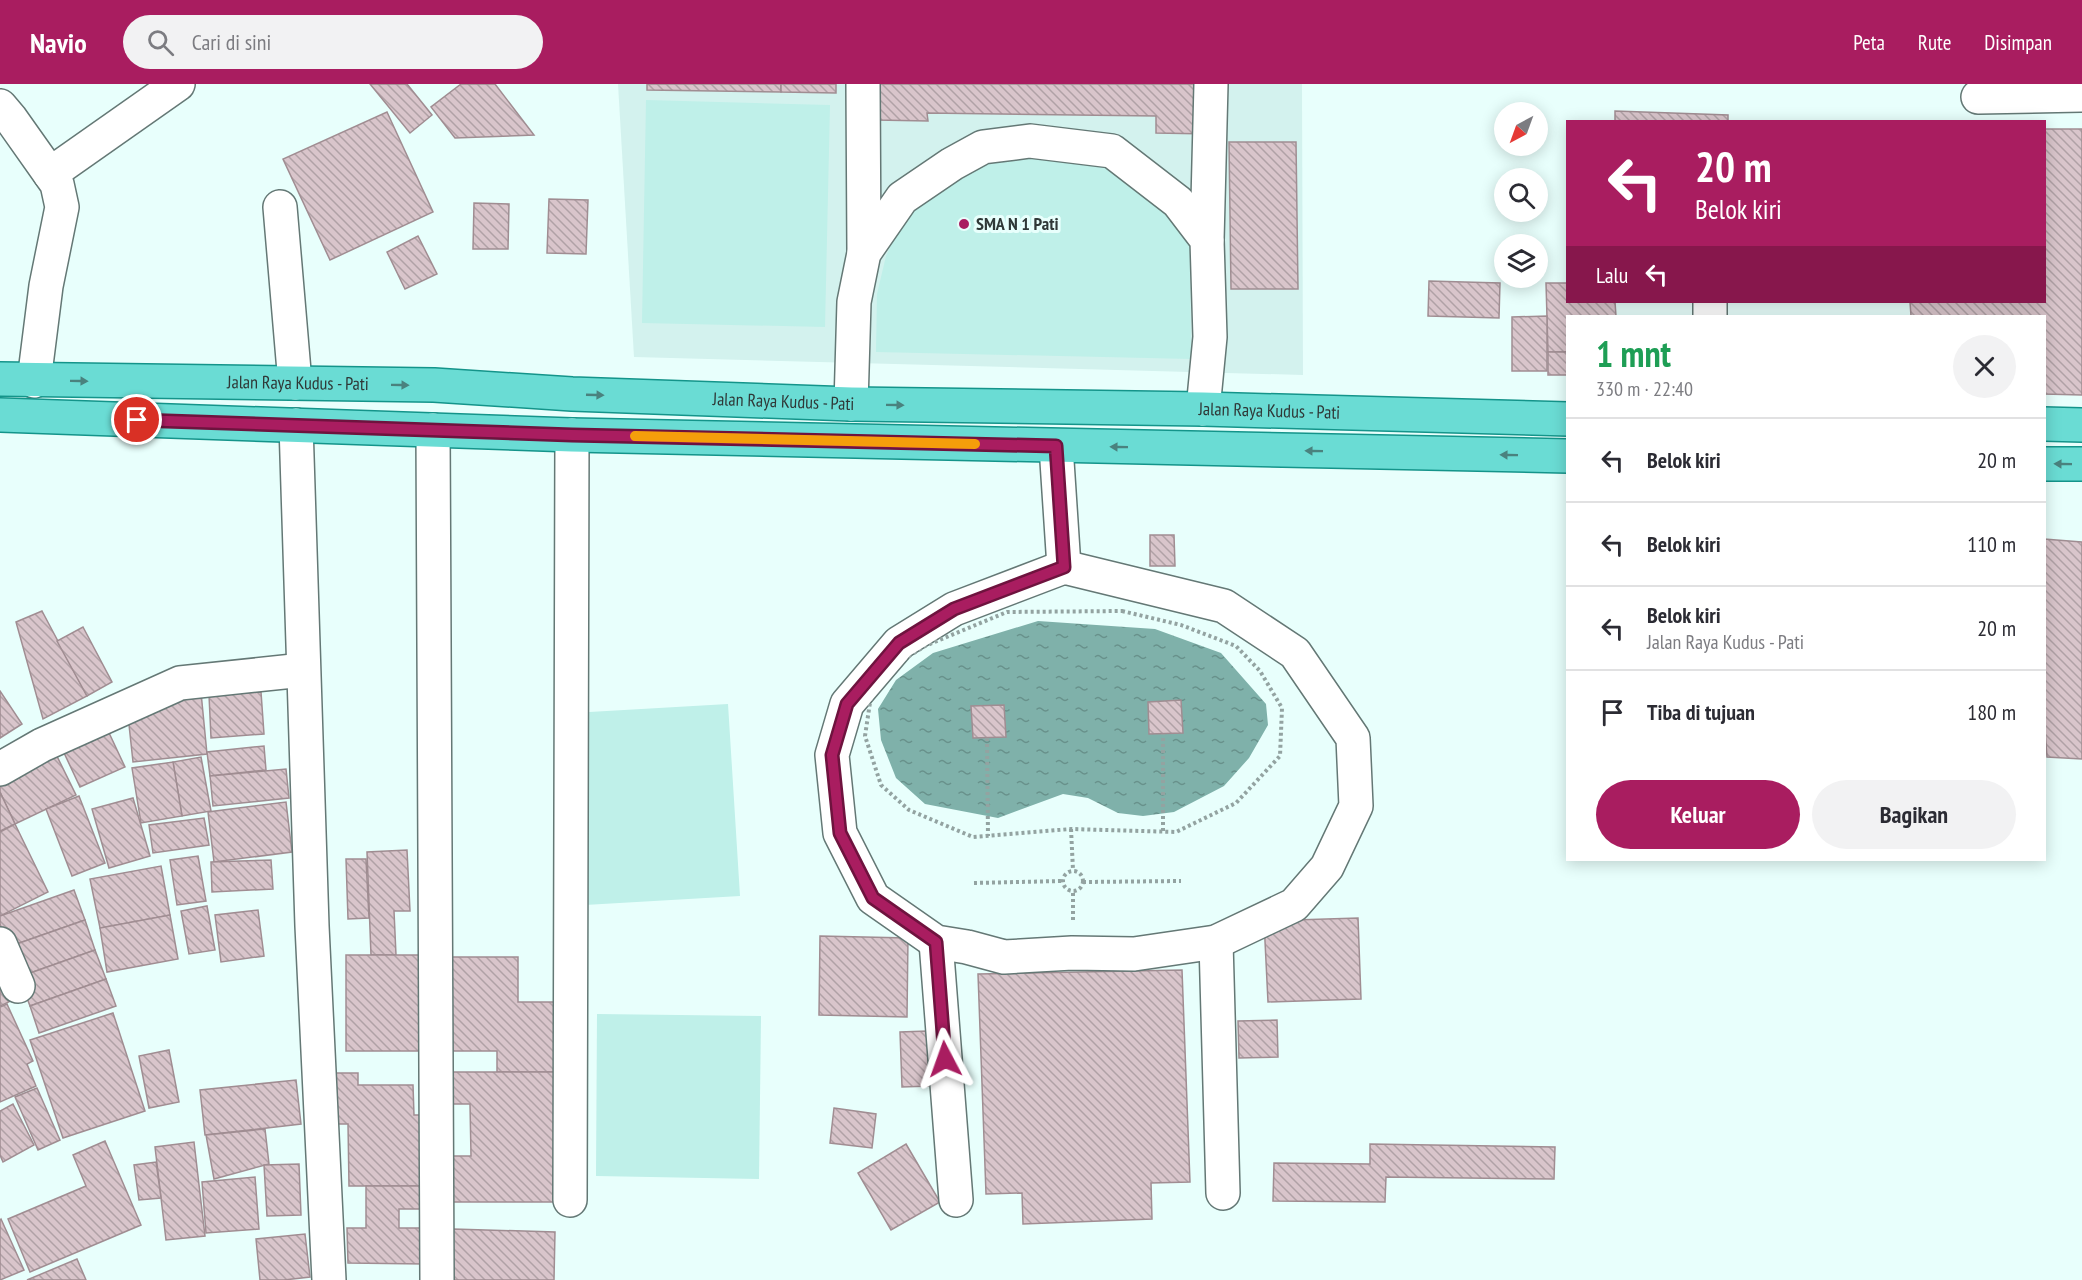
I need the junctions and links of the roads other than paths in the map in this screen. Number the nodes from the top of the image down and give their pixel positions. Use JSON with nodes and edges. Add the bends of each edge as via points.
{"nodes":[{"id":1,"x":178,"y":84,"type":"edge"},
{"id":2,"x":863,"y":84,"type":"edge"},
{"id":3,"x":1211,"y":84,"type":"edge"},
{"id":4,"x":2082,"y":95,"type":"edge"},
{"id":5,"x":1978,"y":97,"type":"dead end"},
{"id":6,"x":0,"y":106,"type":"edge"},
{"id":7,"x":50,"y":174,"type":"junction"},
{"id":8,"x":280,"y":207,"type":"dead end"},
{"id":9,"x":1207,"y":240,"type":"junction"},
{"id":10,"x":864,"y":253,"type":"junction"},
{"id":11,"x":0,"y":379,"type":"edge"},
{"id":12,"x":34,"y":381,"type":"junction"},
{"id":13,"x":295,"y":383,"type":"junction"},
{"id":14,"x":852,"y":404,"type":"junction"},
{"id":15,"x":1203,"y":409,"type":"junction"},
{"id":16,"x":0,"y":415,"type":"edge"},
{"id":17,"x":1566,"y":419,"type":"edge"},
{"id":18,"x":2046,"y":424,"type":"edge"},
{"id":19,"x":2082,"y":424,"type":"edge"},
{"id":20,"x":296,"y":425,"type":"junction"},
{"id":21,"x":433,"y":430,"type":"junction"},
{"id":22,"x":572,"y":435,"type":"junction"},
{"id":23,"x":1056,"y":446,"type":"junction"},
{"id":24,"x":1566,"y":456,"type":"edge"},
{"id":25,"x":2046,"y":464,"type":"edge"},
{"id":26,"x":2082,"y":464,"type":"edge"},
{"id":27,"x":1064,"y":567,"type":"junction"},
{"id":28,"x":303,"y":670,"type":"junction"},
{"id":29,"x":0,"y":769,"type":"edge"},
{"id":30,"x":936,"y":942,"type":"junction"},
{"id":31,"x":1216,"y":942,"type":"junction"},
{"id":32,"x":0,"y":944,"type":"edge"},
{"id":33,"x":18,"y":986,"type":"dead end"},
{"id":34,"x":1223,"y":1193,"type":"dead end"},
{"id":35,"x":570,"y":1200,"type":"dead end"},
{"id":36,"x":956,"y":1200,"type":"dead end"},
{"id":37,"x":329,"y":1280,"type":"edge"},
{"id":38,"x":437,"y":1280,"type":"edge"}],
"edges":[{"from":1,"to":7,"type":"street"},
{"from":2,"to":10,"type":"street"},
{"from":3,"to":9,"type":"street"},
{"from":4,"to":5,"type":"street"},
{"from":6,"to":7,"type":"street"},
{"from":7,"to":12,"type":"street","via":[[57,184],[62,207],[46,286]]},
{"from":8,"to":13,"type":"street"},
{"from":9,"to":10,"type":"street","via":[[1178,202],[1112,151],[1030,141],[983,147],[952,164],[902,198]]},
{"from":9,"to":15,"type":"street","via":[[1210,338]]},
{"from":10,"to":14,"type":"street","via":[[854,302]]},
{"from":11,"to":12,"type":"main road","name":"Jalan Raya Kudus - Pati"},
{"from":12,"to":13,"type":"main road","name":"Jalan Raya Kudus - Pati","one_way":true},
{"from":13,"to":14,"type":"main road","name":"Jalan Raya Kudus - Pati","one_way":true,"via":[[434,385]]},
{"from":14,"to":15,"type":"main road","name":"Jalan Raya Kudus - Pati","one_way":true},
{"from":15,"to":17,"type":"main road","name":"Jalan Raya Kudus - Pati"},
{"from":16,"to":20,"type":"main road","name":"Jalan Raya Kudus - Pati"},
{"from":18,"to":19,"type":"main road"},
{"from":20,"to":21,"type":"main road","name":"Jalan Raya Kudus - Pati"},
{"from":20,"to":28,"type":"street"},
{"from":21,"to":22,"type":"main road","name":"Jalan Raya Kudus - Pati"},
{"from":21,"to":38,"type":"street"},
{"from":22,"to":23,"type":"main road","name":"Jalan Raya Kudus - Pati"},
{"from":22,"to":35,"type":"street"},
{"from":24,"to":23,"type":"main road","name":"Jalan Raya Kudus - Pati","one_way":true},
{"from":23,"to":27,"type":"street"},
{"from":26,"to":25,"type":"main road","one_way":true},
{"from":27,"to":30,"type":"street","via":[[954,609],[899,643],[847,704],[832,755],[840,833],[873,898]]},
{"from":27,"to":31,"type":"street","via":[[1224,606],[1295,653],[1353,738],[1356,806],[1327,867],[1294,905]]},
{"from":28,"to":29,"type":"street","via":[[180,683],[42,745]]},
{"from":28,"to":37,"type":"street"},
{"from":30,"to":31,"type":"street","via":[[1004,957],[1134,954]]},
{"from":30,"to":36,"type":"street"},
{"from":31,"to":34,"type":"street"},
{"from":32,"to":33,"type":"street"}]}
